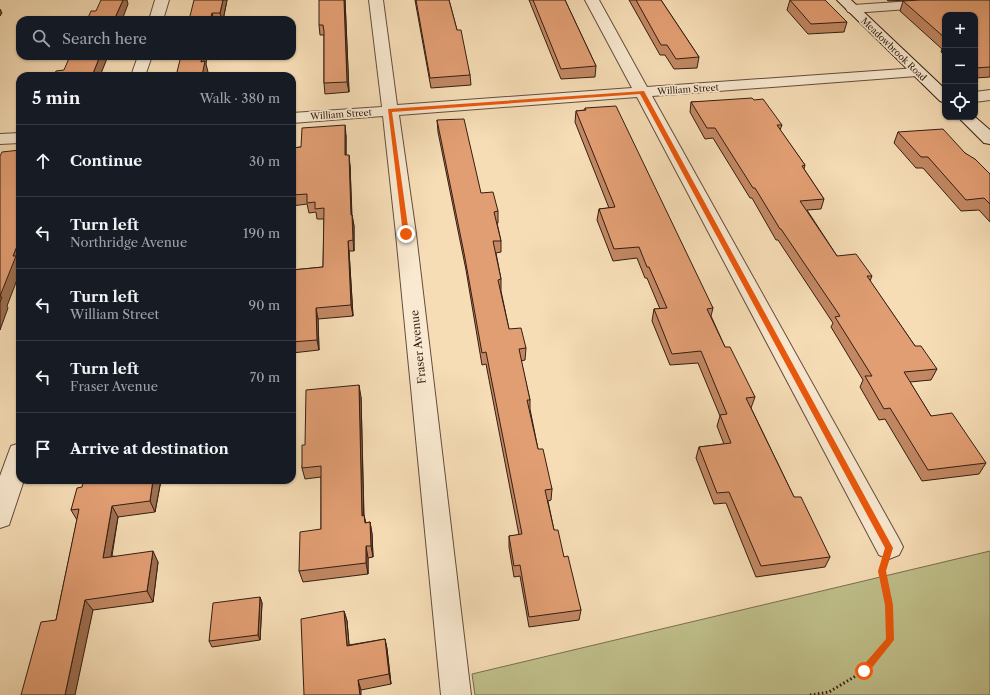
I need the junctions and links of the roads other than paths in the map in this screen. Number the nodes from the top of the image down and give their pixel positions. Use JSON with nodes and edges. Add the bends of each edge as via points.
{"nodes":[{"id":1,"x":162,"y":0,"type":"edge"},
{"id":2,"x":376,"y":0,"type":"edge"},
{"id":3,"x":592,"y":0,"type":"edge"},
{"id":4,"x":986,"y":0,"type":"edge"},
{"id":5,"x":848,"y":5,"type":"edge"},
{"id":6,"x":157,"y":16,"type":"edge"},
{"id":7,"x":143,"y":60,"type":"edge"},
{"id":8,"x":139,"y":72,"type":"edge"},
{"id":9,"x":917,"y":72,"type":"junction"},
{"id":10,"x":642,"y":92,"type":"junction"},
{"id":11,"x":942,"y":95,"type":"edge"},
{"id":12,"x":990,"y":96,"type":"edge"},
{"id":13,"x":978,"y":97,"type":"edge"},
{"id":14,"x":390,"y":110,"type":"junction"},
{"id":15,"x":296,"y":118,"type":"edge"},
{"id":16,"x":969,"y":120,"type":"edge"},
{"id":17,"x":16,"y":138,"type":"edge"},
{"id":18,"x":0,"y":139,"type":"edge"},
{"id":19,"x":990,"y":139,"type":"edge"},
{"id":20,"x":16,"y":466,"type":"edge"},
{"id":21,"x":0,"y":516,"type":"edge"},
{"id":22,"x":889,"y":548,"type":"road end"},
{"id":23,"x":456,"y":695,"type":"edge"}],
"edges":[{"from":1,"to":6,"type":"street"},
{"from":2,"to":14,"type":"street","name":"Fraser Avenue"},
{"from":3,"to":10,"type":"street"},
{"from":4,"to":5,"type":"street"},
{"from":5,"to":9,"type":"street","name":"Meadowbrook Road"},
{"from":7,"to":8,"type":"street"},
{"from":9,"to":10,"type":"street","name":"William Street"},
{"from":9,"to":11,"type":"street","name":"Meadowbrook Road"},
{"from":10,"to":14,"type":"street","name":"William Street"},
{"from":10,"to":22,"type":"street"},
{"from":12,"to":13,"type":"street"},
{"from":14,"to":15,"type":"street","name":"William Street"},
{"from":14,"to":23,"type":"street","name":"Fraser Avenue"},
{"from":16,"to":19,"type":"street"},
{"from":17,"to":18,"type":"street"},
{"from":20,"to":21,"type":"street"}]}
